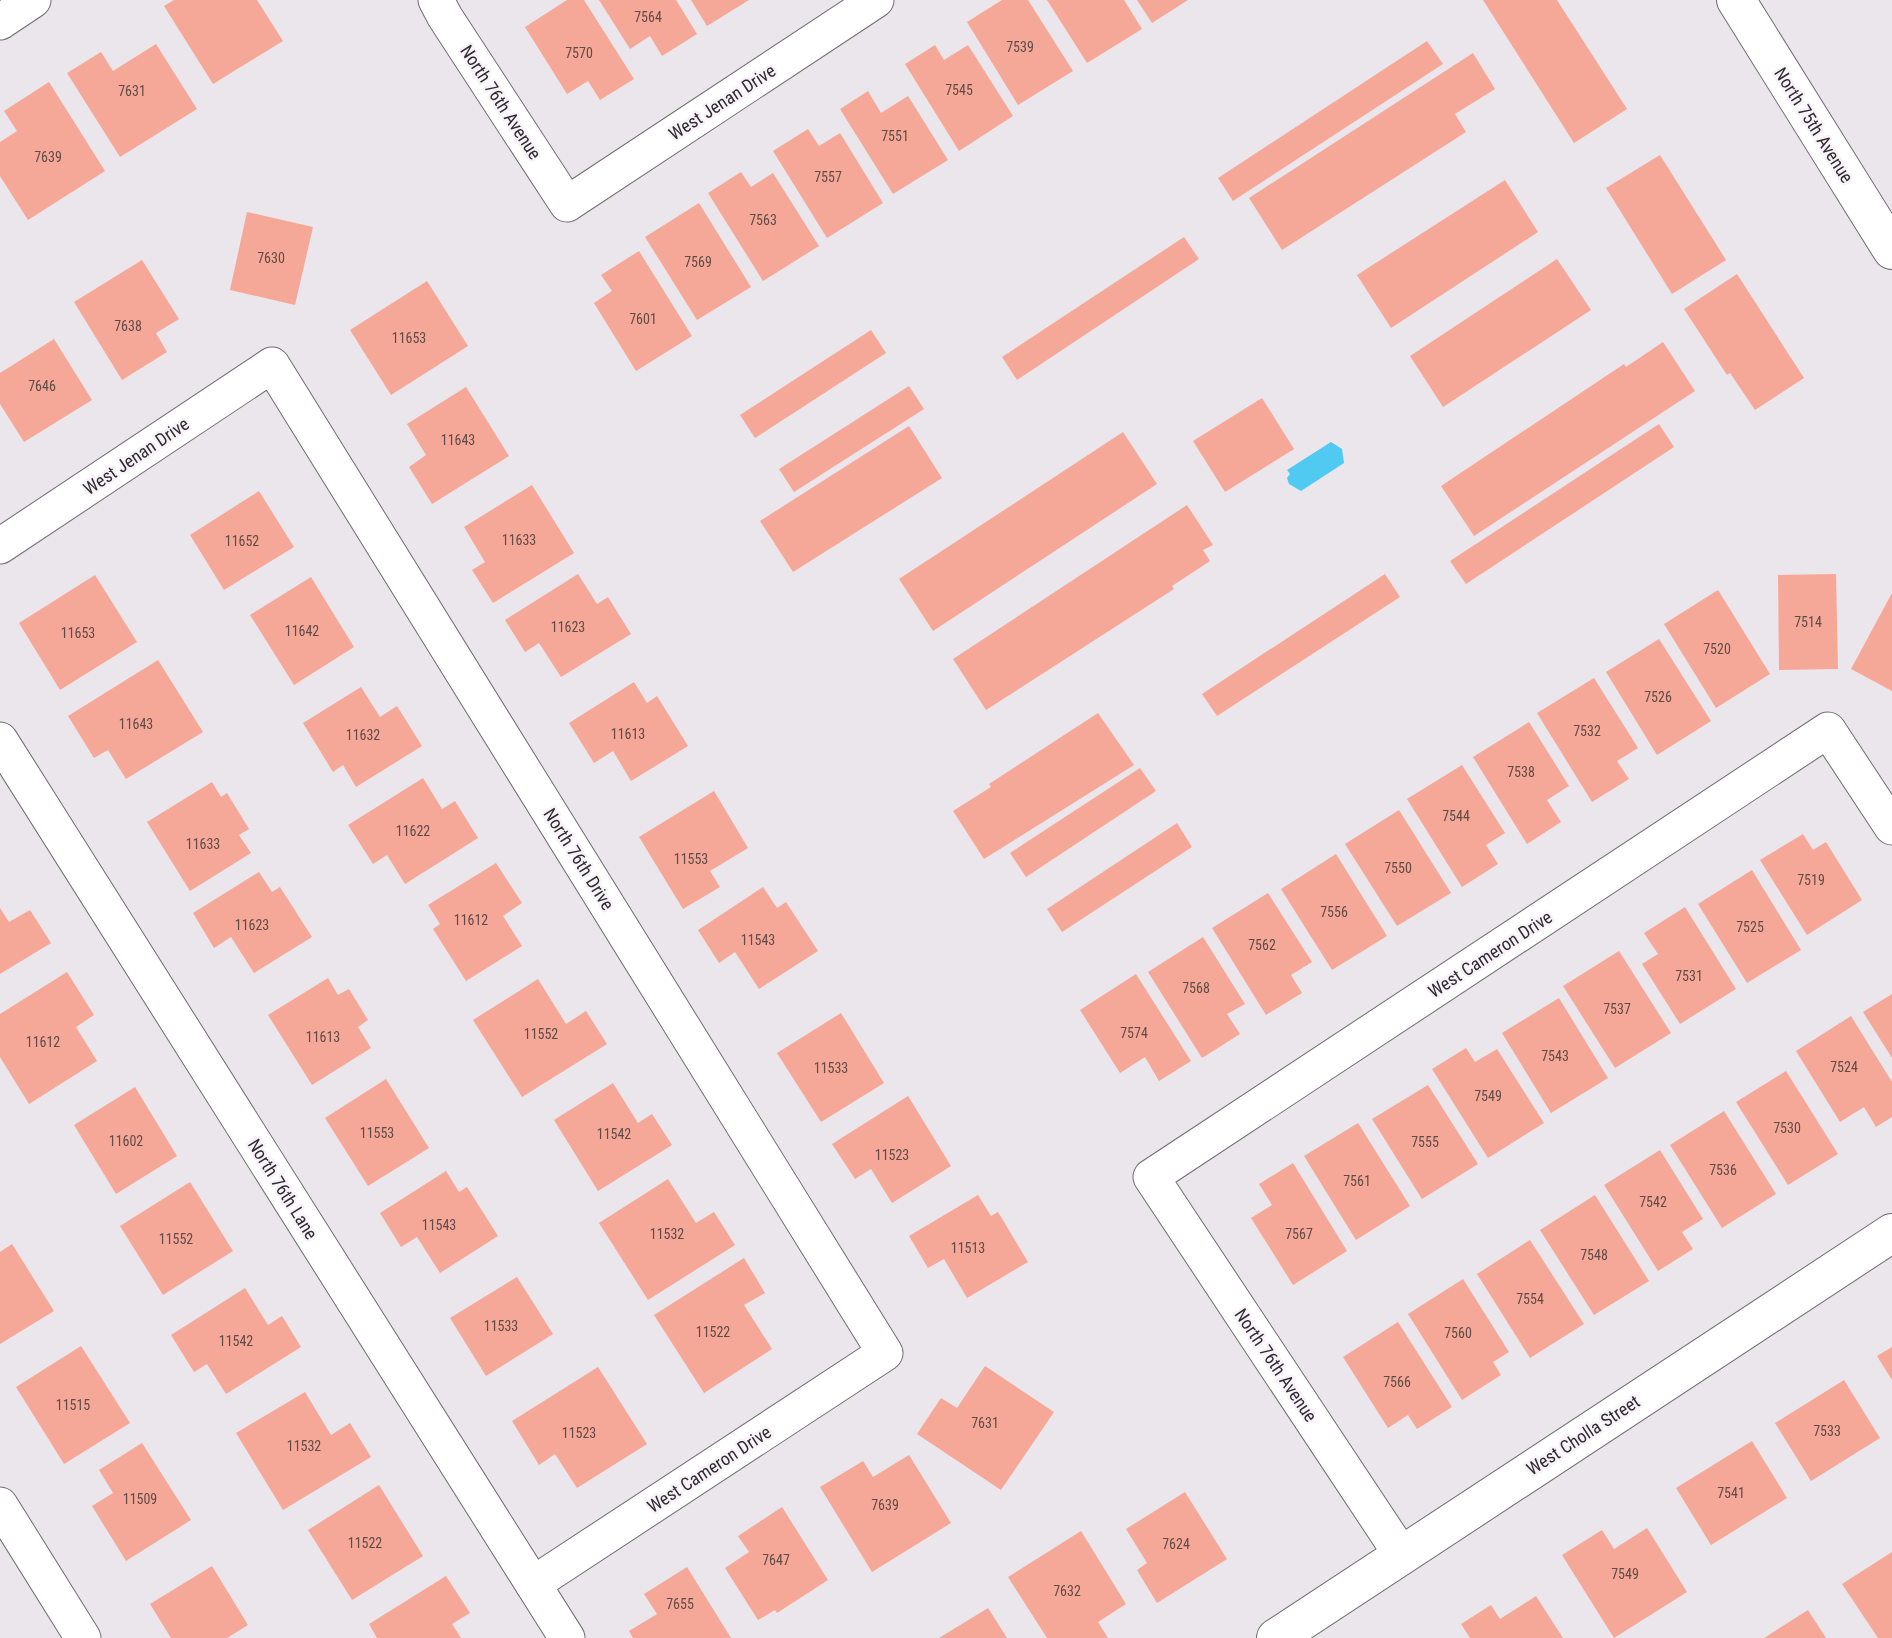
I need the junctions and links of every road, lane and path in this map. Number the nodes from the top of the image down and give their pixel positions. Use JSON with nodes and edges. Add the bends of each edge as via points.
{"nodes":[{"id":1,"x":436,"y":0,"type":"edge"},
{"id":2,"x":876,"y":0,"type":"edge"},
{"id":3,"x":1736,"y":0,"type":"edge"},
{"id":4,"x":568,"y":204,"type":"joint"},
{"id":5,"x":1892,"y":250,"type":"edge"},
{"id":6,"x":272,"y":365,"type":"joint"},
{"id":7,"x":0,"y":546,"type":"edge"},
{"id":8,"x":0,"y":740,"type":"edge"},
{"id":9,"x":1892,"y":827,"type":"edge"},
{"id":10,"x":1152,"y":1177,"type":"joint"},
{"id":11,"x":1892,"y":1233,"type":"edge"},
{"id":12,"x":885,"y":1353,"type":"joint"},
{"id":13,"x":0,"y":1506,"type":"edge"},
{"id":14,"x":1401,"y":1554,"type":"junction"},
{"id":15,"x":533,"y":1584,"type":"junction"},
{"id":16,"x":83,"y":1638,"type":"edge"},
{"id":17,"x":567,"y":1638,"type":"edge"},
{"id":18,"x":1276,"y":1638,"type":"edge"}],
"edges":[{"from":1,"to":4,"type":"street","name":"North 76th Avenue"},
{"from":2,"to":4,"type":"street","name":"West Jenan Drive"},
{"from":3,"to":5,"type":"street","name":"North 75th Avenue"},
{"from":6,"to":7,"type":"street","name":"West Jenan Drive"},
{"from":6,"to":12,"type":"street","name":"North 76th Drive"},
{"from":8,"to":15,"type":"street","name":"North 76th Lane"},
{"from":9,"to":10,"type":"street","name":"West Cameron Drive","via":[[1828,730]]},
{"from":10,"to":14,"type":"street","name":"North 76th Avenue"},
{"from":11,"to":14,"type":"street","name":"West Cholla Street"},
{"from":12,"to":15,"type":"street","name":"West Cameron Drive"},
{"from":13,"to":16,"type":"street"},
{"from":14,"to":18,"type":"street","name":"West Cholla Street"},
{"from":15,"to":17,"type":"street","name":"North 76th Lane"}]}
